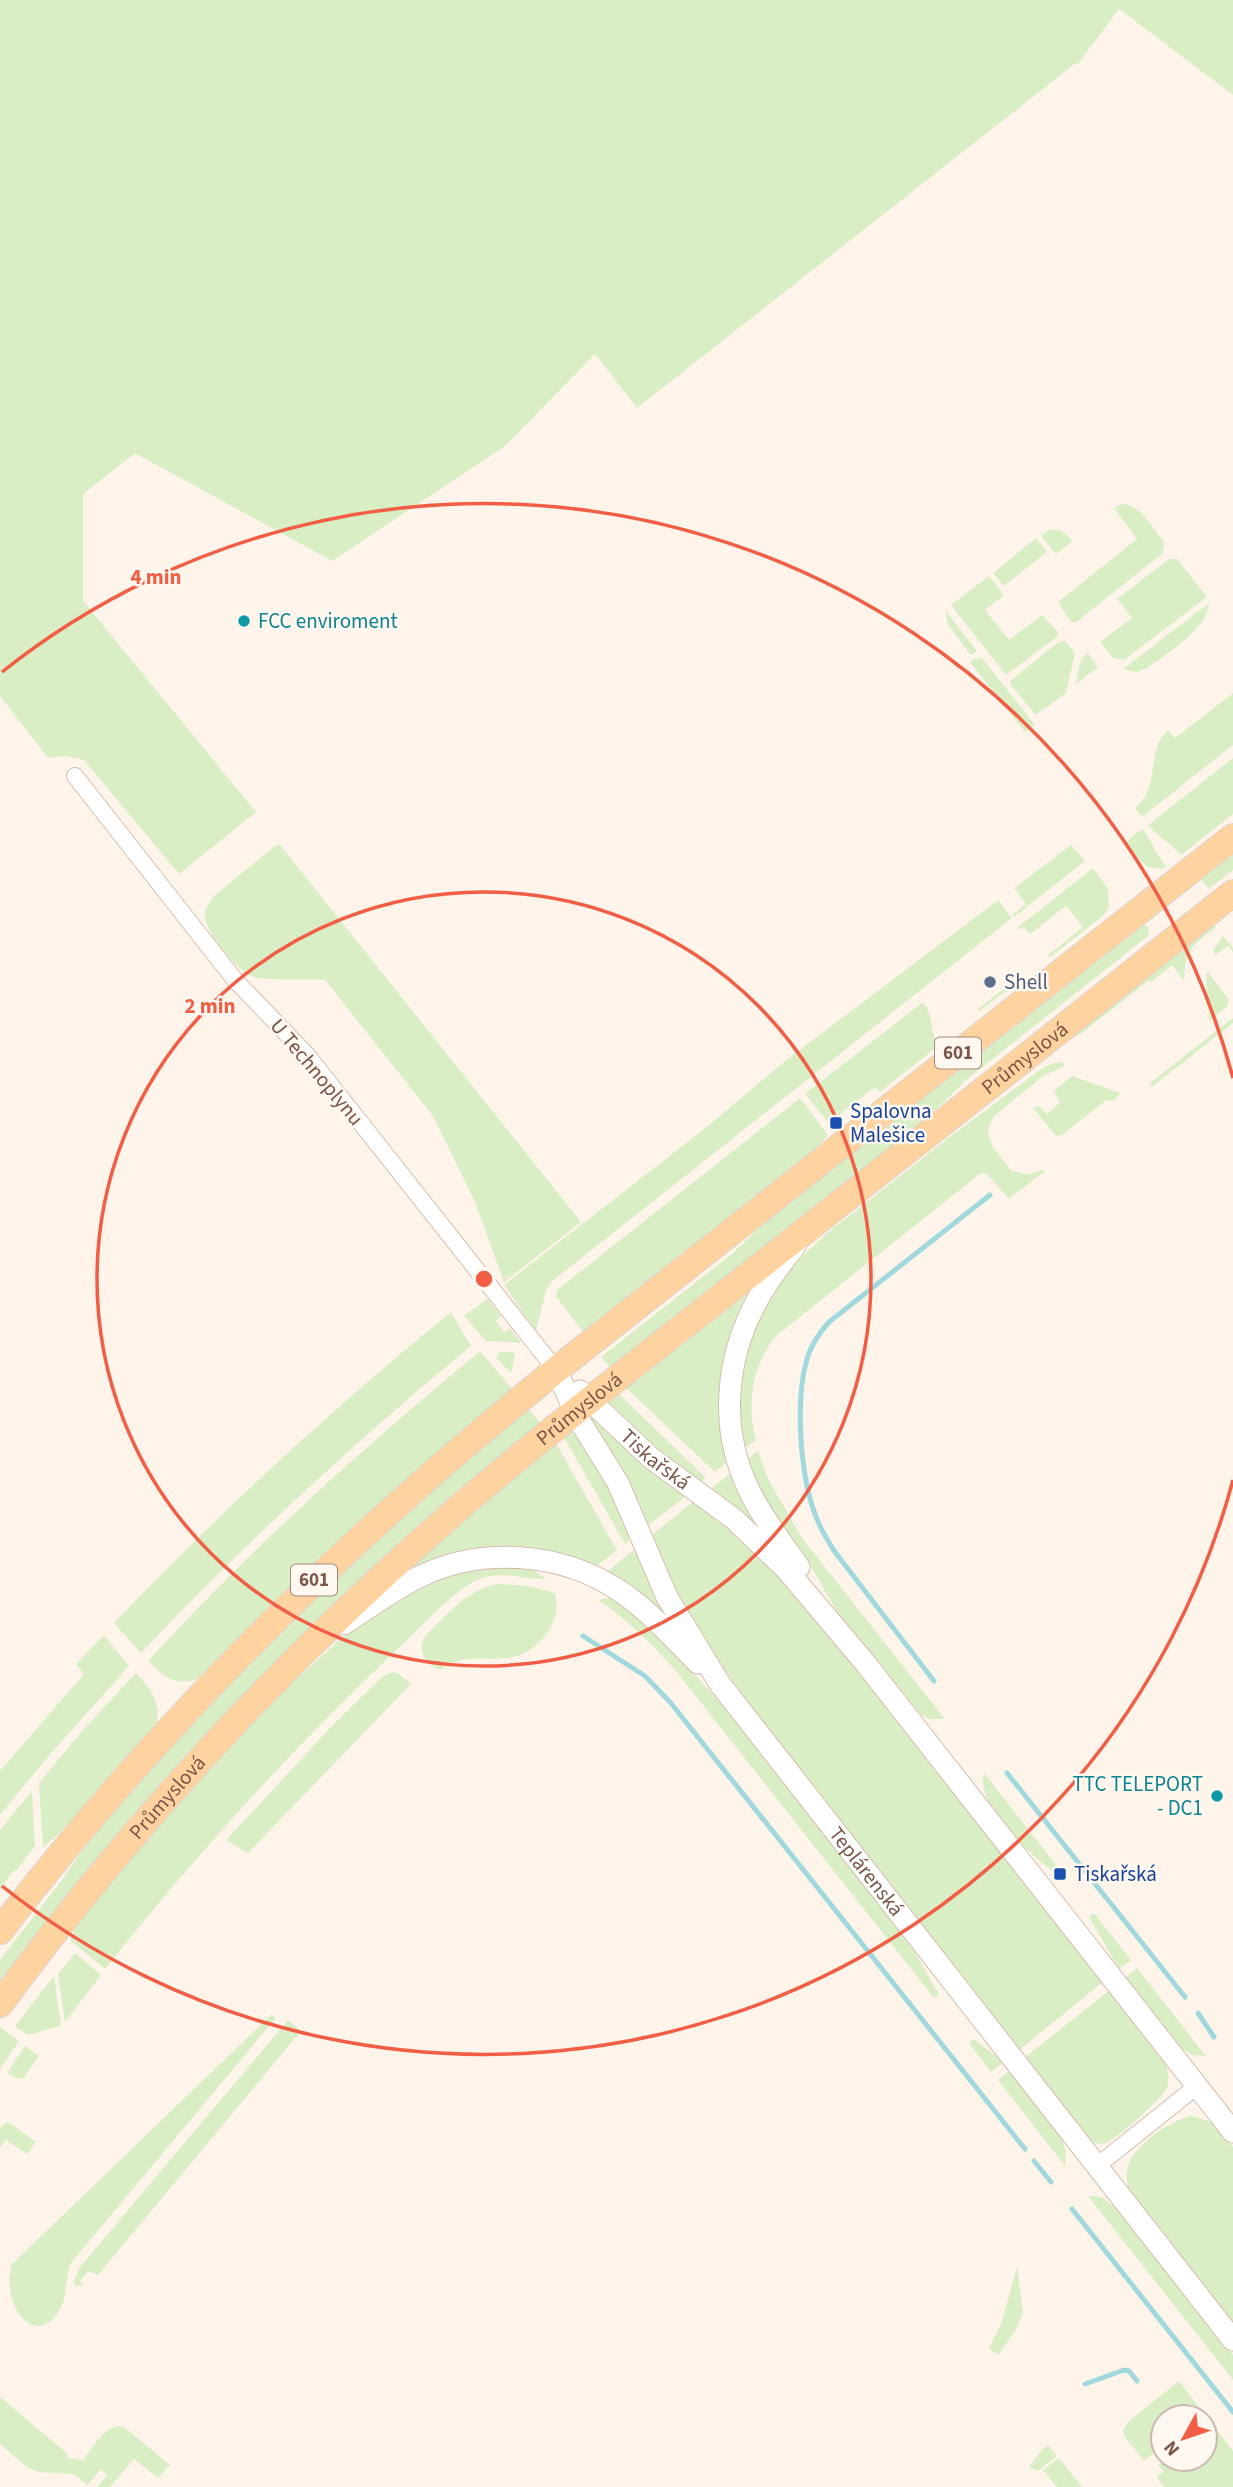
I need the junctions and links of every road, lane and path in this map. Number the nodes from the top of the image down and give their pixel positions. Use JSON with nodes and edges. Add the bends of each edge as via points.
{"nodes":[{"id":1,"x":75,"y":776,"type":"dead end"},
{"id":2,"x":1233,"y":837,"type":"edge"},
{"id":3,"x":1233,"y":893,"type":"edge"},
{"id":4,"x":807,"y":1229,"type":"junction"},
{"id":5,"x":556,"y":1370,"type":"junction"},
{"id":6,"x":582,"y":1406,"type":"junction"},
{"id":7,"x":311,"y":1644,"type":"junction"},
{"id":8,"x":866,"y":1664,"type":"junction"},
{"id":9,"x":720,"y":1684,"type":"junction"},
{"id":10,"x":0,"y":1931,"type":"edge"},
{"id":11,"x":0,"y":2004,"type":"edge"},
{"id":12,"x":1197,"y":2086,"type":"junction"},
{"id":13,"x":1233,"y":2132,"type":"edge"},
{"id":14,"x":1097,"y":2166,"type":"junction"},
{"id":15,"x":1233,"y":2340,"type":"edge"}],
"edges":[{"from":1,"to":5,"type":"street","name":"U Technoplynu","via":[[236,980],[307,1055]]},
{"from":2,"to":5,"type":"main road","name":"Průmyslová","number":"601"},
{"from":3,"to":4,"type":"main road","name":"Průmyslová","number":"601"},
{"from":4,"to":6,"type":"main road","name":"Průmyslová","number":"601"},
{"from":4,"to":8,"type":"street","via":[[766,1286],[742,1334],[732,1372],[730,1425],[737,1461],[750,1492]]},
{"from":5,"to":6,"type":"street","name":"Teplárenská"},
{"from":5,"to":10,"type":"main road","name":"Průmyslová","number":"601","via":[[375,1523],[250,1643],[119,1786]]},
{"from":6,"to":7,"type":"main road","name":"Průmyslová","number":"601","via":[[459,1508]]},
{"from":6,"to":8,"type":"street","name":"Tiskařská","via":[[765,1547]]},
{"from":6,"to":9,"type":"street","name":"Teplárenská","via":[[667,1597]]},
{"from":7,"to":9,"type":"street","via":[[422,1576],[474,1560],[527,1558],[578,1570],[615,1588]]},
{"from":7,"to":11,"type":"main road","name":"Průmyslová","number":"601","via":[[154,1811]]},
{"from":8,"to":12,"type":"street","name":"Tiskařská"},
{"from":9,"to":14,"type":"street","name":"Teplárenská"},
{"from":12,"to":13,"type":"street","name":"Tiskařská"},
{"from":12,"to":14,"type":"street"},
{"from":14,"to":15,"type":"street","name":"Teplárenská"}]}
